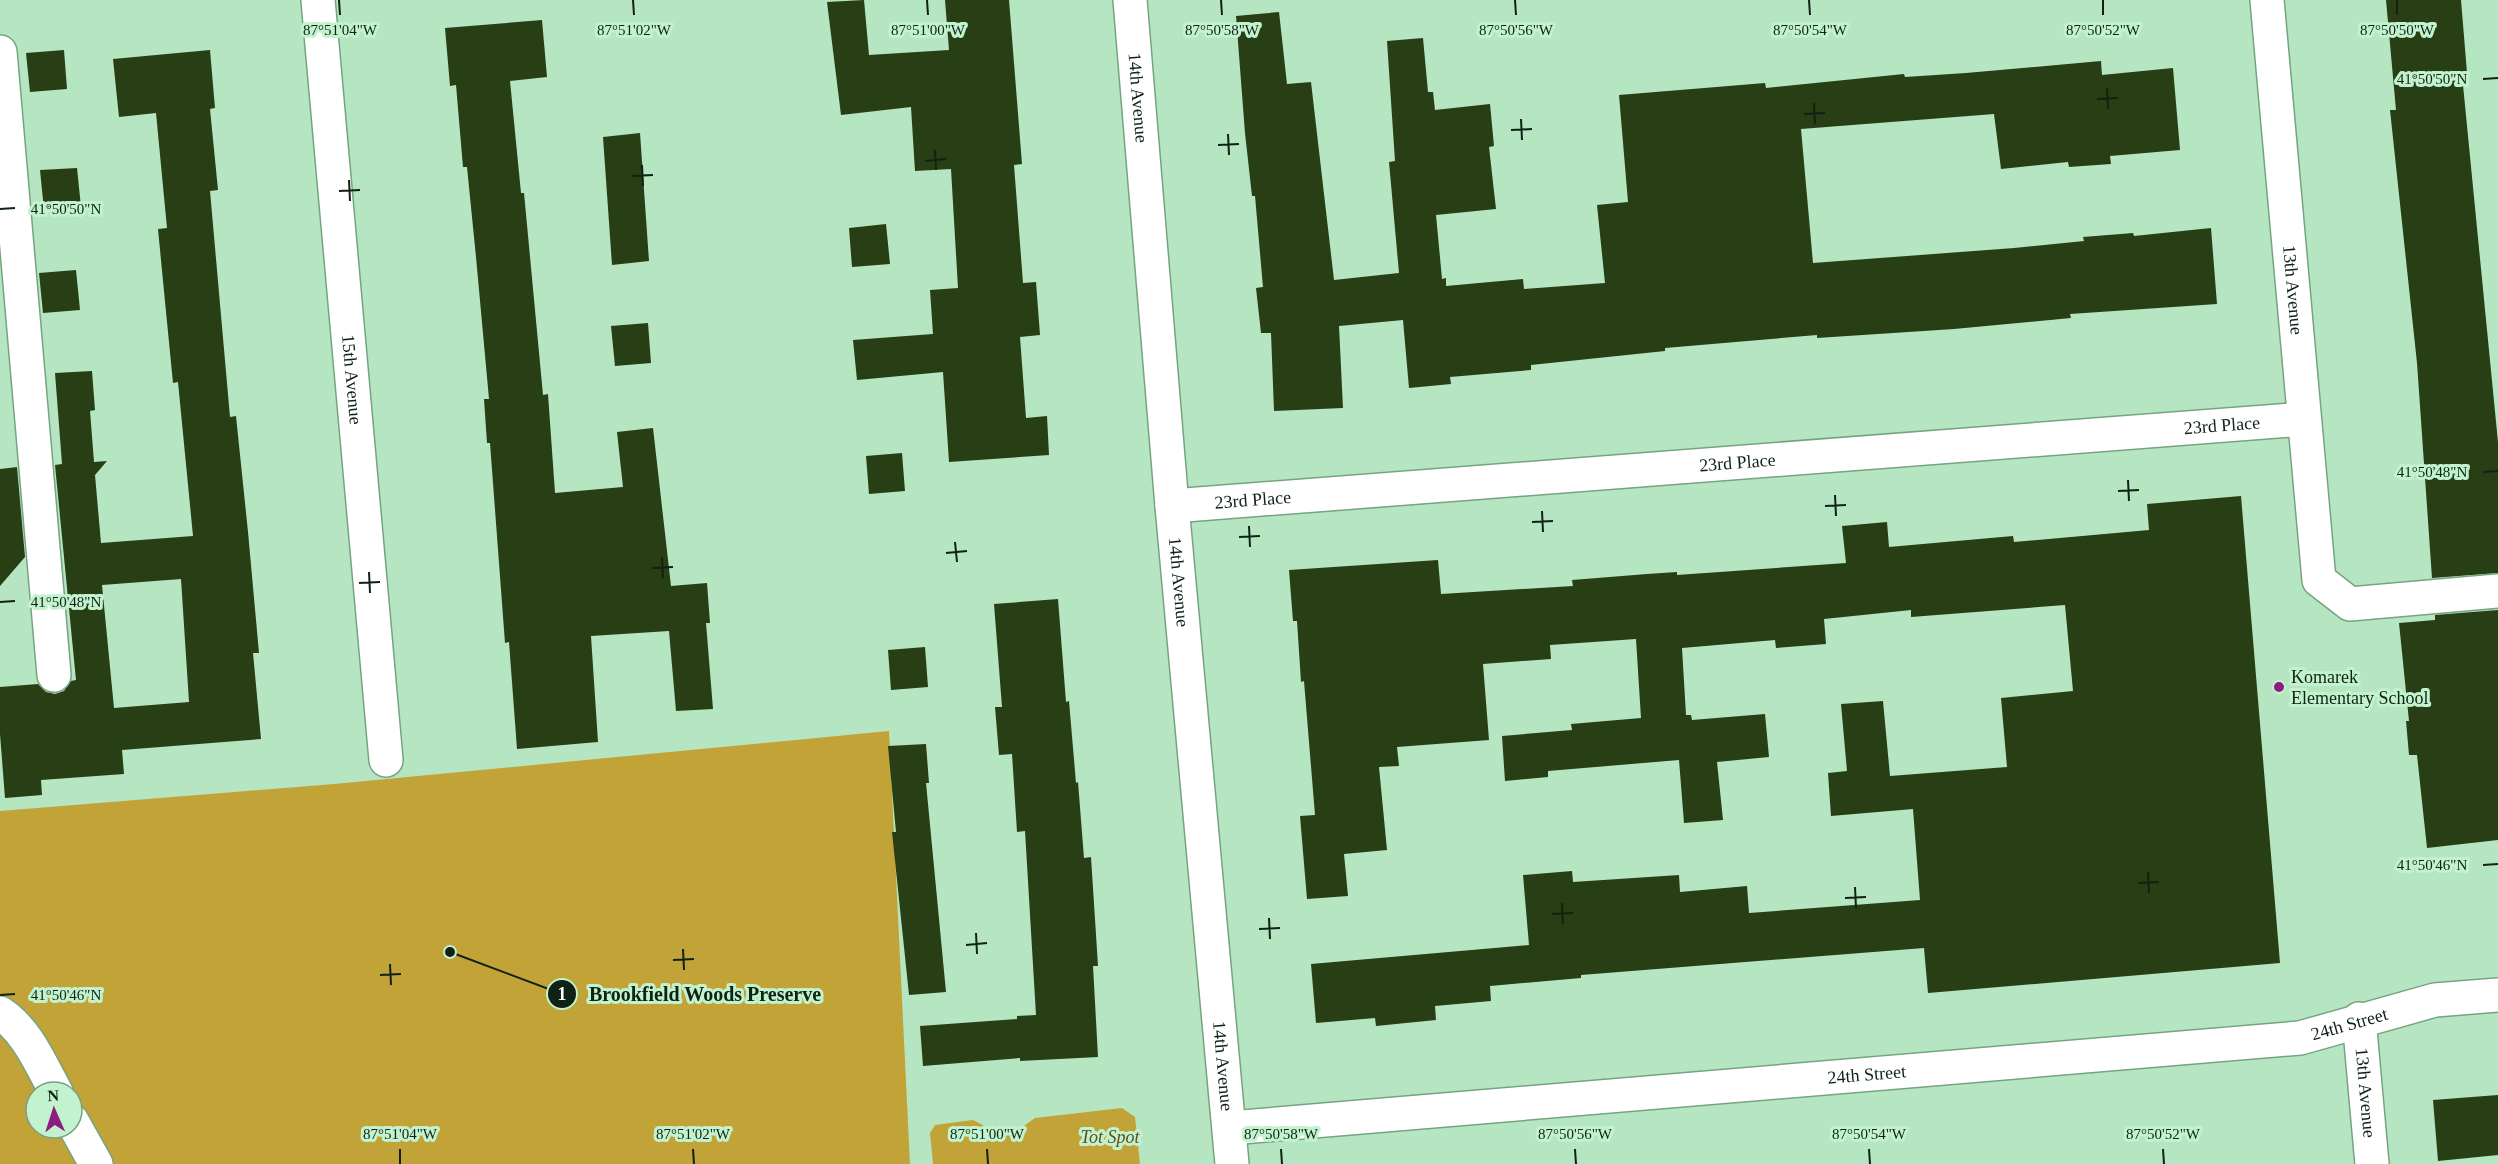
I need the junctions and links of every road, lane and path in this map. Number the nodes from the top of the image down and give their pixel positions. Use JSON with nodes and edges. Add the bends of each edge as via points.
{"nodes":[{"id":1,"x":318,"y":0,"type":"edge"},
{"id":2,"x":1130,"y":0,"type":"edge"},
{"id":3,"x":2267,"y":0,"type":"edge"},
{"id":4,"x":0,"y":52,"type":"edge"},
{"id":5,"x":2304,"y":419,"type":"junction"},
{"id":6,"x":1172,"y":506,"type":"junction"},
{"id":7,"x":2498,"y":591,"type":"edge"},
{"id":8,"x":54,"y":675,"type":"dead end"},
{"id":9,"x":386,"y":760,"type":"dead end"},
{"id":10,"x":2498,"y":994,"type":"edge"},
{"id":11,"x":0,"y":1013,"type":"edge"},
{"id":12,"x":2359,"y":1019,"type":"junction"},
{"id":13,"x":49,"y":1080,"type":"edge"},
{"id":14,"x":1230,"y":1128,"type":"junction"},
{"id":15,"x":83,"y":1140,"type":"edge"},
{"id":16,"x":96,"y":1164,"type":"edge"},
{"id":17,"x":1233,"y":1164,"type":"edge"},
{"id":18,"x":2372,"y":1164,"type":"edge"}],
"edges":[{"from":1,"to":9,"type":"street","name":"15th Avenue"},
{"from":2,"to":6,"type":"street","name":"14th Avenue"},
{"from":3,"to":5,"type":"street","name":"13th Avenue"},
{"from":4,"to":8,"type":"street"},
{"from":5,"to":6,"type":"street","name":"23rd Place"},
{"from":5,"to":7,"type":"street","name":"13th Avenue","via":[[2319,580],[2350,604]]},
{"from":6,"to":14,"type":"street","name":"14th Avenue"},
{"from":10,"to":12,"type":"street","name":"24th Street","via":[[2435,1000]]},
{"from":11,"to":13,"type":"street","via":[[10,1019],[31,1047]]},
{"from":12,"to":14,"type":"street","name":"24th Street","via":[[2300,1038]]},
{"from":12,"to":18,"type":"street","name":"13th Avenue"},
{"from":14,"to":17,"type":"street","name":"14th Avenue"},
{"from":15,"to":16,"type":"street"}]}
